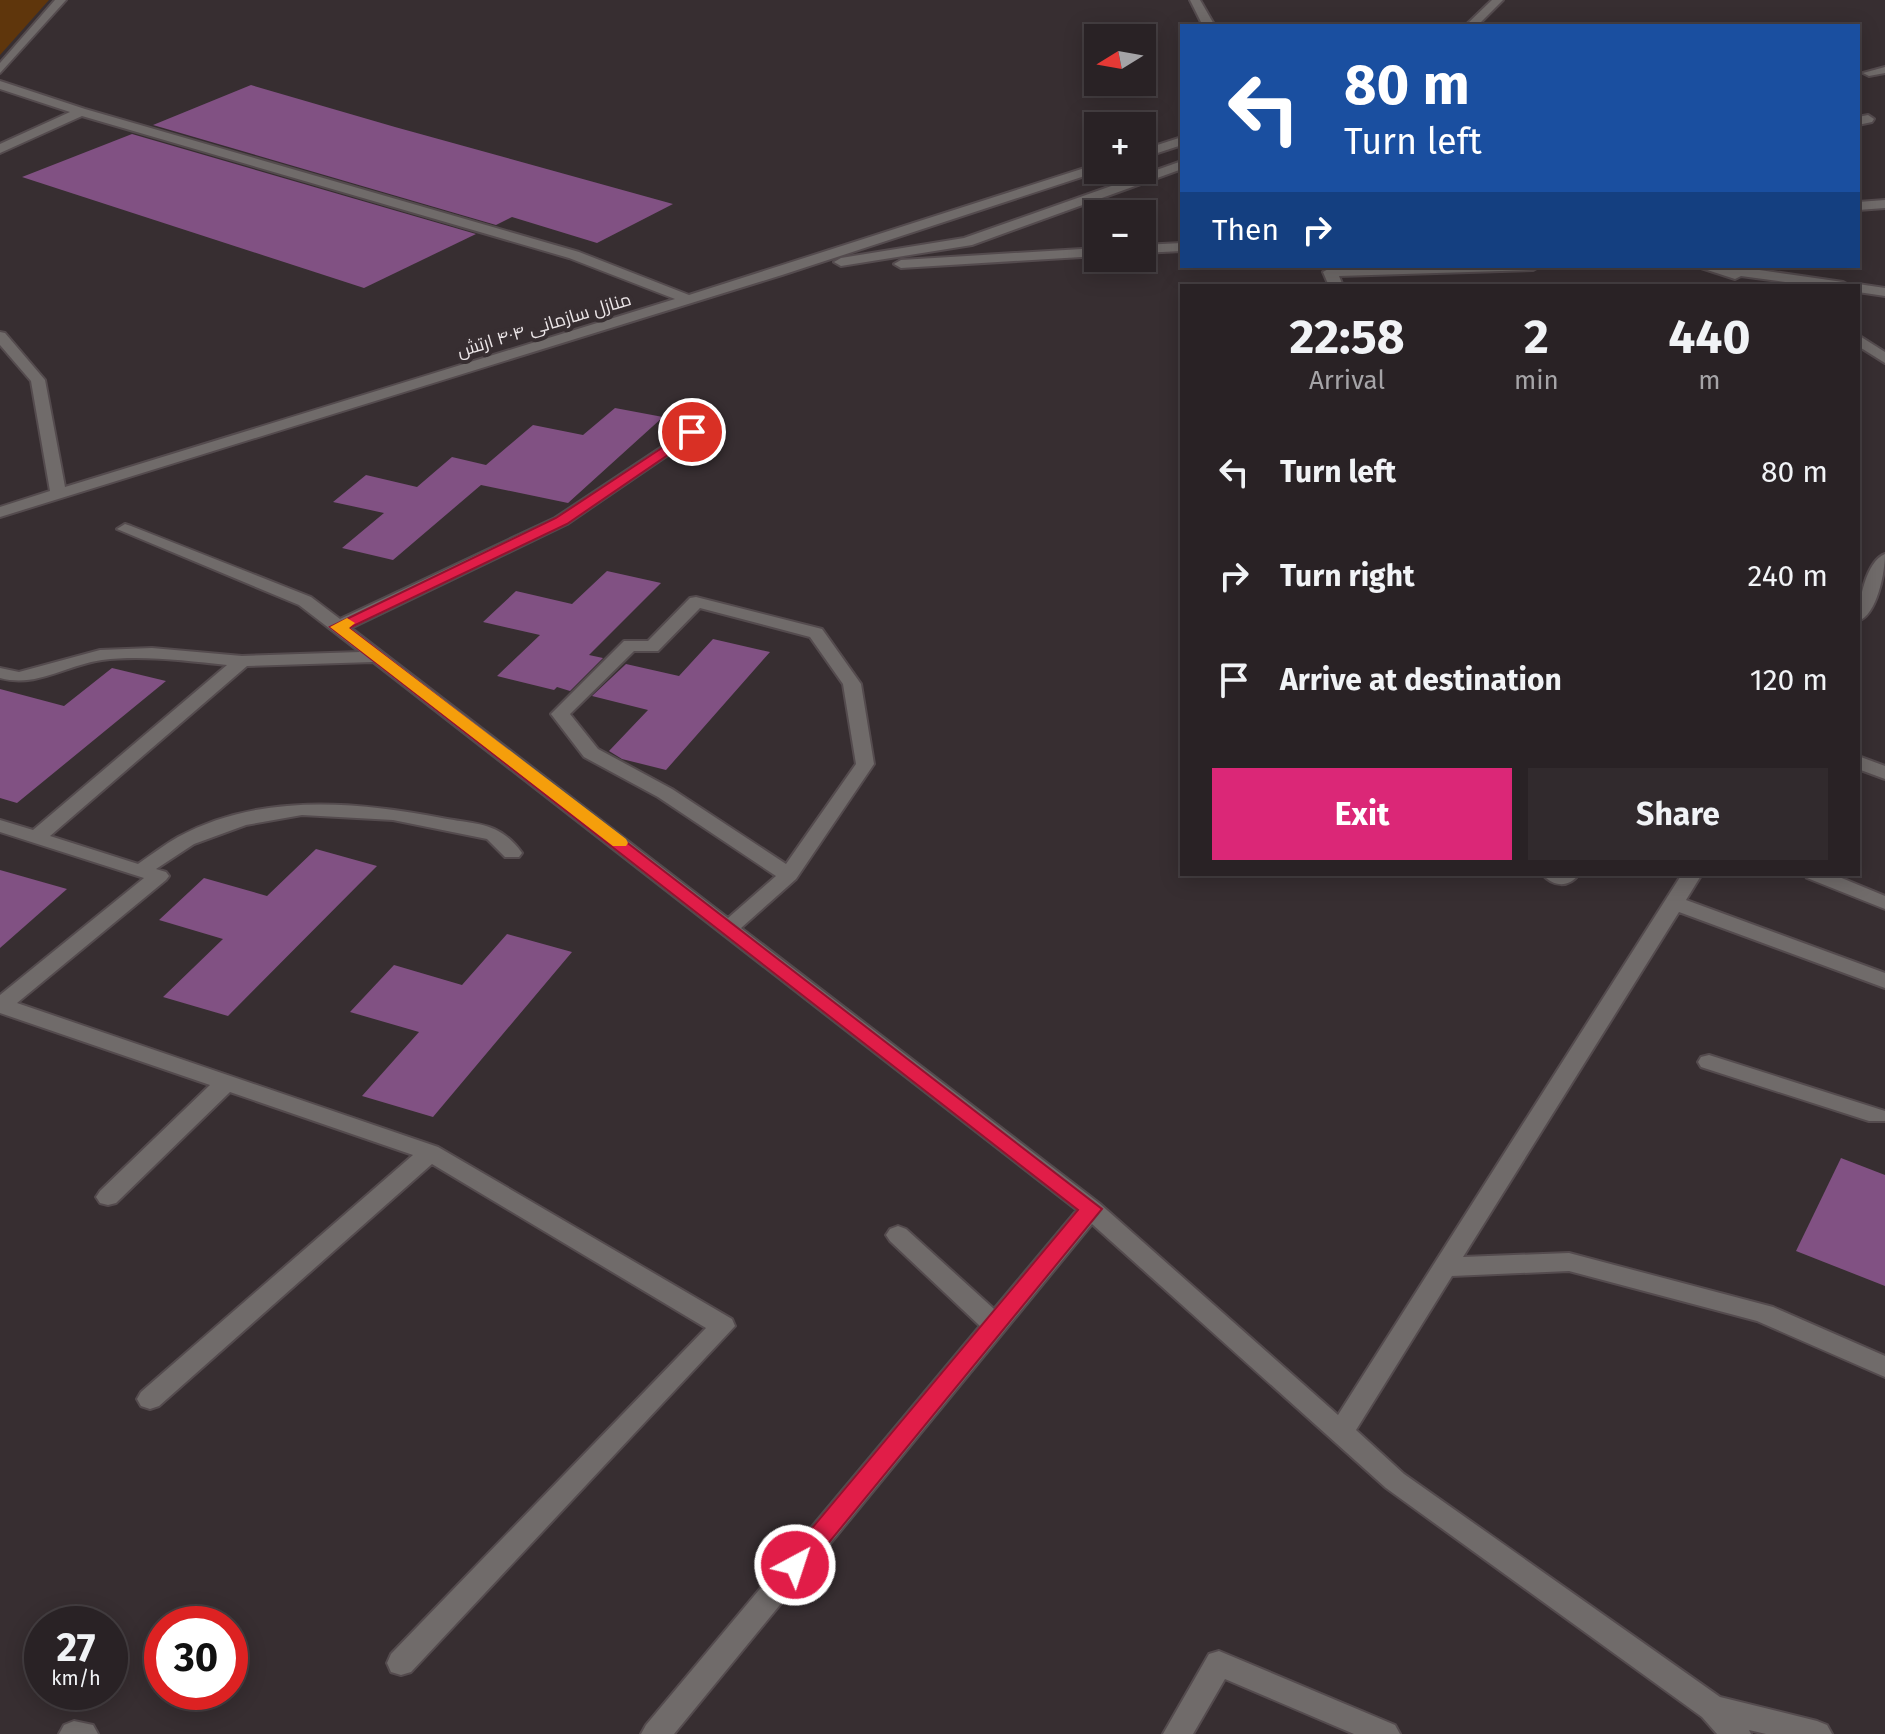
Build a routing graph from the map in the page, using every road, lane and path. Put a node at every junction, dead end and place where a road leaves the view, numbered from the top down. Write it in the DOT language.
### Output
graph roads {
  1 [pos="61,0"];
  2 [pos="1195,0"];
  3 [pos="1498,0"];
  4 [pos="1208,24"];
  5 [pos="1473,24"];
  6 [pos="0,70"];
  7 [pos="1885,70"];
  8 [pos="1869,73"];
  9 [pos="0,85"];
  10 [pos="81,112"];
  11 [pos="1180,142"];
  12 [pos="0,149"];
  13 [pos="1156,149"];
  14 [pos="1180,166"];
  15 [pos="1084,173"];
  16 [pos="1885,204"];
  17 [pos="1860,206"];
  18 [pos="1180,247"];
  19 [pos="1156,248"];
  20 [pos="1084,253"];
  21 [pos="1465,268"];
  22 [pos="1717,268"];
  23 [pos="1724,269"];
  24 [pos="777,272"];
  25 [pos="1335,284"];
  26 [pos="1753,284"];
  27 [pos="1829,284"];
  28 [pos="1860,288"];
  29 [pos="1885,292"];
  30 [pos="688,299"];
  31 [pos="0,336"];
  32 [pos="1860,340"];
  33 [pos="1885,359"];
  34 [pos="692,432"];
  35 [pos="59,495"];
  36 [pos="0,512"];
  37 [pos="125,529"];
  38 [pos="1885,559"];
  39 [pos="1860,612"];
  40 [pos="338,627"];
  41 [pos="378,657"];
  42 [pos="242,661"];
  43 [pos="2,676"];
  44 [pos="1860,763"];
  45 [pos="1885,773"];
  46 [pos="0,826"];
  47 [pos="38,836"];
  48 [pos="512,853"];
  49 [pos="140,871"];
  50 [pos="789,875"];
  51 [pos="1691,876"];
  52 [pos="1819,876"];
  53 [pos="1674,903"];
  54 [pos="1885,903"];
  55 [pos="729,928"];
  56 [pos="1885,981"];
  57 [pos="0,1006"];
  58 [pos="1709,1062"];
  59 [pos="226,1083"];
  60 [pos="1882,1110"];
  61 [pos="430,1153"];
  62 [pos="108,1197"];
  63 [pos="1091,1209"];
  64 [pos="898,1235"];
  65 [pos="1445,1267"];
  66 [pos="995,1325"];
  67 [pos="1885,1367"];
  68 [pos="150,1399"];
  69 [pos="1341,1432"];
  70 [pos="401,1663"];
  71 [pos="1712,1708"];
  72 [pos="74,1734"];
  73 [pos="83,1734"];
  74 [pos="656,1734"];
  75 [pos="1178,1734"];
  76 [pos="1385,1734"];
  77 [pos="1736,1734"];
  78 [pos="1817,1734"];
  1 -- 6 [label="street"];
  2 -- 4 [label="street"];
  3 -- 5 [label="street"];
  7 -- 8 [label="street"];
  9 -- 10 [label="street"];
  10 -- 12 [label="street"];
  10 -- 30 [label="street"];
  11 -- 13 [label="street"];
  14 -- 24 [label="street"];
  15 -- 24 [label="street, منازل سازمانی ۴۰۴ ارتش"];
  16 -- 17 [label="street"];
  18 -- 19 [label="street"];
  20 -- 24 [label="street"];
  21 -- 25 [label="street"];
  22 -- 23 [label="street"];
  23 -- 26 [label="street"];
  23 -- 27 [label="street"];
  24 -- 30 [label="street, منازل سازمانی ۴۰۴ ارتش"];
  28 -- 29 [label="street"];
  30 -- 35 [label="street, منازل سازمانی ۴۰۴ ارتش"];
  31 -- 35 [label="street"];
  32 -- 33 [label="street"];
  34 -- 40 [label="street"];
  35 -- 36 [label="street, منازل سازمانی ۴۰۴ ارتش"];
  37 -- 40 [label="street"];
  38 -- 39 [label="street"];
  40 -- 41 [label="street"];
  41 -- 42 [label="street"];
  41 -- 55 [label="street"];
  42 -- 43 [label="street"];
  42 -- 47 [label="street"];
  44 -- 45 [label="street"];
  46 -- 47 [label="street"];
  47 -- 49 [label="street"];
  48 -- 49 [label="street"];
  49 -- 57 [label="street"];
  50 -- 50 [label="street"];
  50 -- 55 [label="street"];
  51 -- 53 [label="street"];
  52 -- 54 [label="street"];
  53 -- 56 [label="street"];
  53 -- 65 [label="street"];
  55 -- 63 [label="street"];
  57 -- 59 [label="street"];
  58 -- 60 [label="street"];
  59 -- 61 [label="street"];
  59 -- 62 [label="street"];
  61 -- 68 [label="street"];
  61 -- 70 [label="street"];
  63 -- 66 [label="street"];
  63 -- 69 [label="street"];
  64 -- 66 [label="street"];
  65 -- 67 [label="street"];
  65 -- 69 [label="street"];
  66 -- 74 [label="street"];
  69 -- 71 [label="street"];
  71 -- 77 [label="street"];
  71 -- 78 [label="street"];
  72 -- 73 [label="street"];
  75 -- 76 [label="street"];
}
